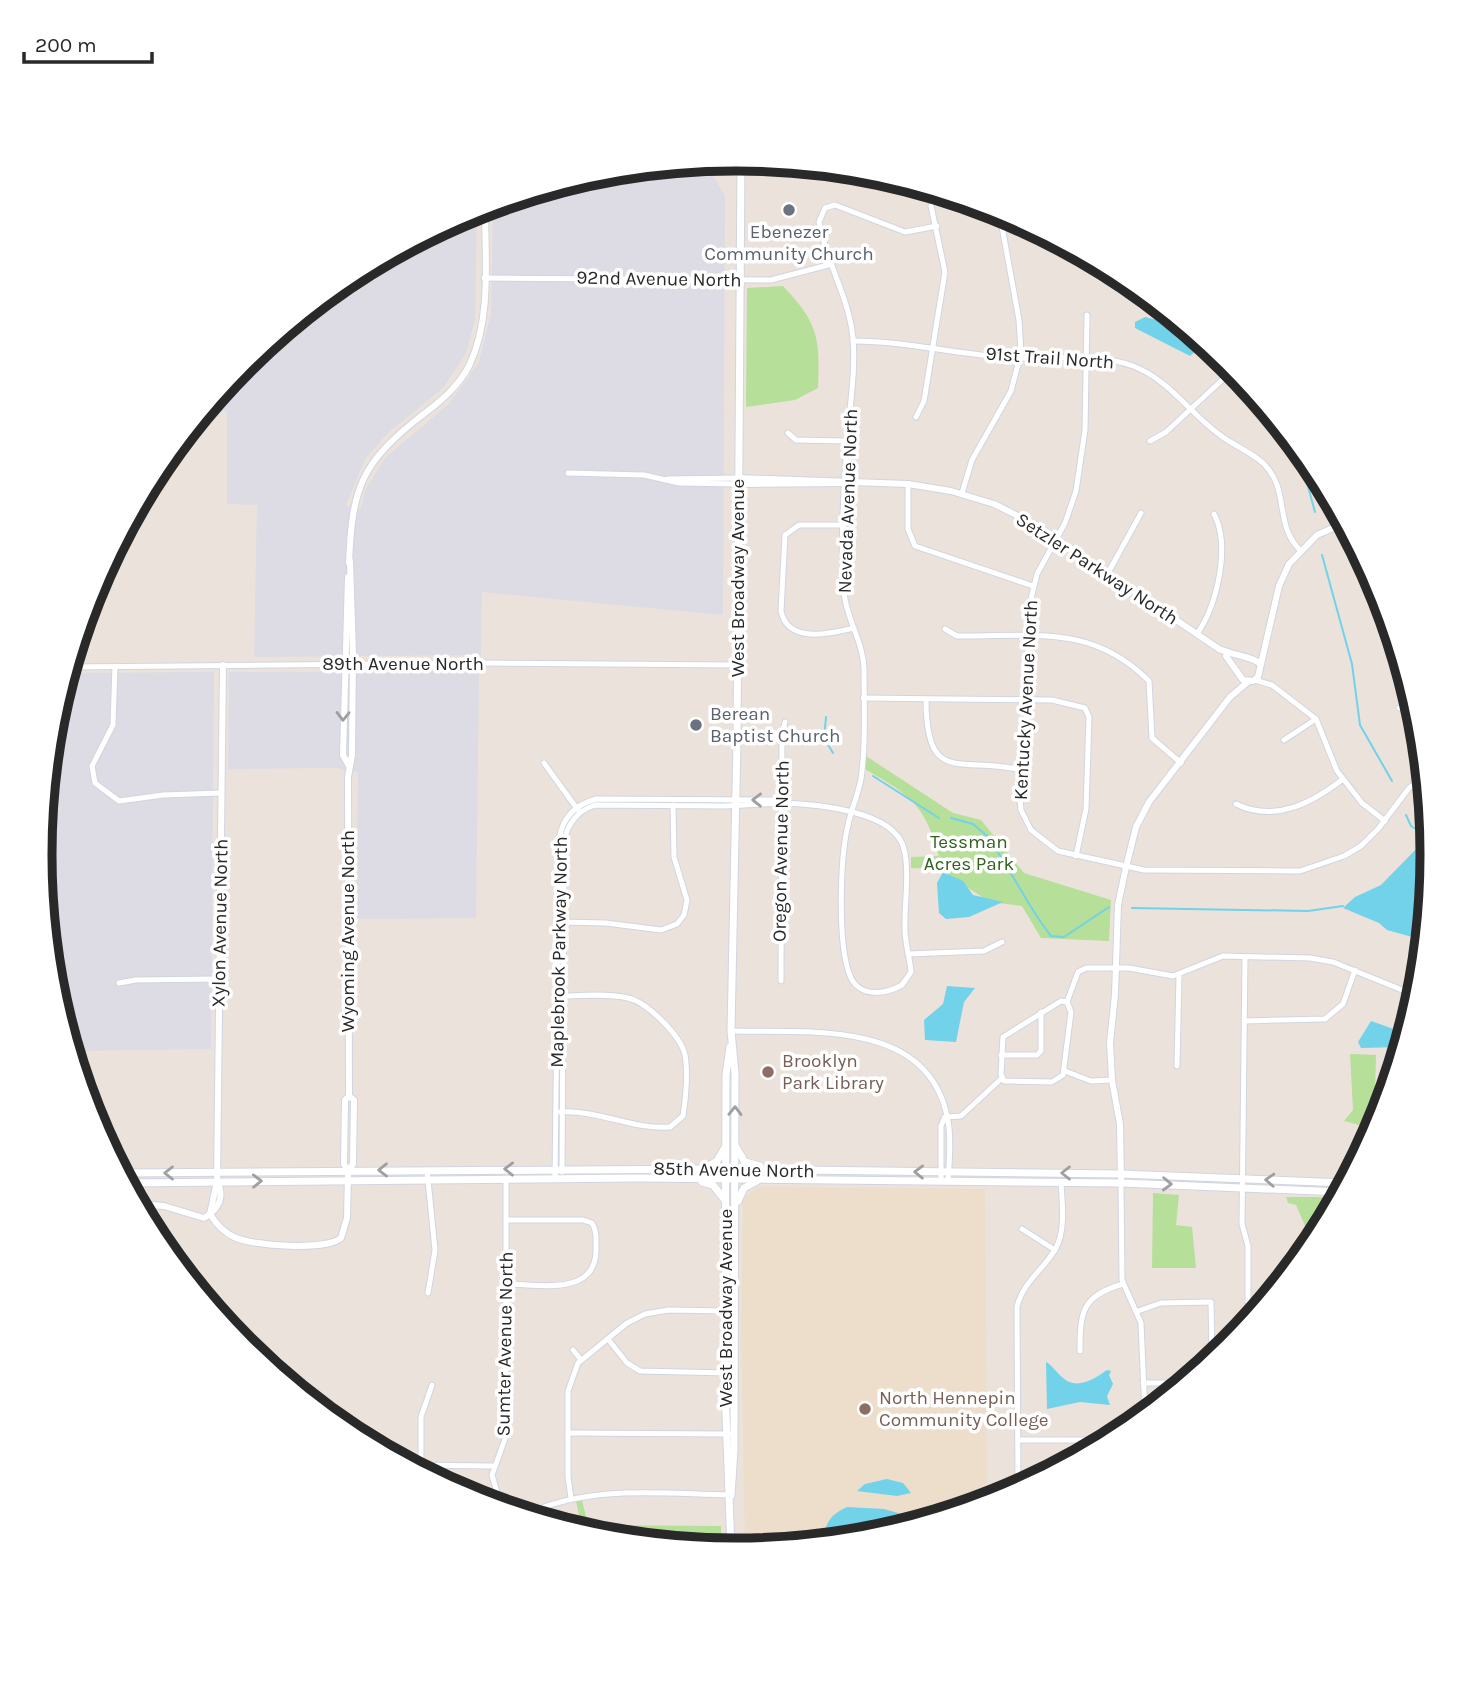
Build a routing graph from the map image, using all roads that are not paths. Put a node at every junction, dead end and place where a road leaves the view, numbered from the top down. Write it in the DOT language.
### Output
graph roads {
  1 [pos="741,171"];
  2 [pos="931,206"];
  3 [pos="485,219"];
  4 [pos="937,226"];
  5 [pos="1004,226"];
  6 [pos="832,264"];
  7 [pos="484,278"];
  8 [pos="741,281"];
  9 [pos="1087,315"];
  10 [pos="853,341"];
  11 [pos="933,346"];
  12 [pos="1020,358"];
  13 [pos="1086,359"];
  14 [pos="1225,377"];
  15 [pos="1191,409"];
  16 [pos="916,417"];
  17 [pos="788,433"];
  18 [pos="847,441"];
  19 [pos="1150,441"];
  20 [pos="568,473"];
  21 [pos="738,481"];
  22 [pos="846,482"];
  23 [pos="908,484"];
  24 [pos="962,493"];
  25 [pos="1142,513"];
  26 [pos="1214,513"];
  27 [pos="844,525"];
  28 [pos="1336,527"];
  29 [pos="1056,538"];
  30 [pos="1300,550"];
  31 [pos="1108,573"];
  32 [pos="1033,586"];
  33 [pos="854,628"];
  34 [pos="945,629"];
  35 [pos="1197,634"];
  36 [pos="1027,637"];
  37 [pos="1267,640"];
  38 [pos="1219,649"];
  39 [pos="1248,658"];
  40 [pos="348,664"];
  41 [pos="223,665"];
  42 [pos="737,665"];
  43 [pos="115,666"];
  44 [pos="79,667"];
  45 [pos="1261,667"];
  46 [pos="1238,670"];
  47 [pos="1252,681"];
  48 [pos="1272,685"];
  49 [pos="1230,697"];
  50 [pos="863,698"];
  51 [pos="926,699"];
  52 [pos="1027,700"];
  53 [pos="1403,707"];
  54 [pos="1399,708"];
  55 [pos="1316,719"];
  56 [pos="785,722"];
  57 [pos="1284,740"];
  58 [pos="544,763"];
  59 [pos="1181,763"];
  60 [pos="1022,769"];
  61 [pos="1343,779"];
  62 [pos="1416,784"];
  63 [pos="221,793"];
  64 [pos="735,802"];
  65 [pos="673,803"];
  66 [pos="781,803"];
  67 [pos="1236,804"];
  68 [pos="578,810"];
  69 [pos="851,813"];
  70 [pos="1385,821"];
  71 [pos="1076,856"];
  72 [pos="1126,867"];
  73 [pos="561,922"];
  74 [pos="1002,942"];
  75 [pos="908,954"];
  76 [pos="1245,957"];
  77 [pos="1116,968"];
  78 [pos="1355,970"];
  79 [pos="1179,975"];
  80 [pos="220,979"];
  81 [pos="780,981"];
  82 [pos="119,983"];
  83 [pos="898,988"];
  84 [pos="1405,991"];
  85 [pos="560,996"];
  86 [pos="1067,1002"];
  87 [pos="1041,1012"];
  88 [pos="1244,1021"];
  89 [pos="732,1035"];
  90 [pos="1001,1055"];
  91 [pos="1177,1066"];
  92 [pos="1065,1072"];
  93 [pos="1002,1078"];
  94 [pos="1112,1080"];
  95 [pos="560,1112"];
  96 [pos="945,1117"];
  97 [pos="730,1140"];
  98 [pos="702,1169"];
  99 [pos="427,1170"];
  100 [pos="559,1170"];
  101 [pos="730,1170"];
  102 [pos="348,1171"];
  103 [pos="869,1171"];
  104 [pos="218,1172"];
  105 [pos="945,1172"];
  106 [pos="132,1173"];
  107 [pos="1121,1174"];
  108 [pos="506,1178"];
  109 [pos="639,1178"];
  110 [pos="1241,1178"];
  111 [pos="427,1179"];
  112 [pos="559,1179"];
  113 [pos="725,1179"];
  114 [pos="734,1179"];
  115 [pos="761,1179"];
  116 [pos="347,1180"];
  117 [pos="217,1181"];
  118 [pos="944,1182"];
  119 [pos="1061,1182"];
  120 [pos="137,1183"];
  121 [pos="1121,1183"];
  122 [pos="1335,1183"];
  123 [pos="1241,1187"];
  124 [pos="1330,1191"];
  125 [pos="725,1203"];
  126 [pos="150,1205"];
  127 [pos="210,1214"];
  128 [pos="506,1220"];
  129 [pos="1022,1229"];
  130 [pos="734,1234"];
  131 [pos="1055,1250"];
  132 [pos="506,1284"];
  133 [pos="1123,1284"];
  134 [pos="428,1293"];
  135 [pos="1250,1305"];
  136 [pos="726,1311"];
  137 [pos="1138,1311"];
  138 [pos="608,1339"];
  139 [pos="1212,1344"];
  140 [pos="573,1350"];
  141 [pos="1080,1351"];
  142 [pos="581,1360"];
  143 [pos="726,1373"];
  144 [pos="735,1373"];
  145 [pos="1143,1383"];
  146 [pos="1168,1383"];
  147 [pos="432,1385"];
  148 [pos="1144,1402"];
  149 [pos="568,1433"];
  150 [pos="730,1434"];
  151 [pos="1018,1440"];
  152 [pos="1088,1440"];
  153 [pos="421,1460"];
  154 [pos="429,1464"];
  155 [pos="494,1466"];
  156 [pos="1018,1476"];
  157 [pos="497,1494"];
  158 [pos="731,1495"];
  159 [pos="571,1498"];
  160 [pos="542,1509"];
  161 [pos="731,1538"];
  1 -- 8 [label="main road, West Broadway Avenue"];
  2 -- 4 [label="street"];
  3 -- 7 [label="street, Wyoming Avenue North"];
  4 -- 6 [label="street, Nevada Avenue North"];
  4 -- 11 [label="street"];
  5 -- 12 [label="street"];
  6 -- 8 [label="street, 92nd Avenue North"];
  6 -- 10 [label="street, Nevada Avenue North"];
  7 -- 8 [label="street, 92nd Avenue North"];
  7 -- 40 [label="street, Wyoming Avenue North"];
  8 -- 21 [label="main road, West Broadway Avenue"];
  9 -- 13 [label="street, Kentucky Avenue North"];
  10 -- 11 [label="street, 91st Trail North"];
  10 -- 18 [label="street, Nevada Avenue North"];
  11 -- 12 [label="street, 91st Trail North"];
  11 -- 16 [label="street"];
  12 -- 13 [label="street, 91st Trail North"];
  12 -- 24 [label="street"];
  13 -- 15 [label="street, 91st Trail North"];
  13 -- 29 [label="street, Kentucky Avenue North"];
  14 -- 15 [label="street"];
  15 -- 19 [label="street"];
  15 -- 30 [label="street, 91st Trail North"];
  17 -- 18 [label="street"];
  18 -- 22 [label="street, Nevada Avenue North"];
  20 -- 21 [label="street"];
  21 -- 22 [label="street, Setzler Parkway North"];
  21 -- 42 [label="main road, West Broadway Avenue"];
  22 -- 23 [label="street, Setzler Parkway North"];
  22 -- 27 [label="street, Nevada Avenue North"];
  23 -- 24 [label="street, Setzler Parkway North"];
  23 -- 32 [label="street"];
  24 -- 29 [label="street, Setzler Parkway North"];
  25 -- 31 [label="street"];
  26 -- 35 [label="street"];
  27 -- 33 [label="street, Nevada Avenue North"];
  27 -- 33 [label="street"];
  28 -- 30 [label="street"];
  29 -- 31 [label="street, Setzler Parkway North"];
  29 -- 32 [label="street, Kentucky Avenue North"];
  30 -- 37 [label="street"];
  31 -- 35 [label="street, Setzler Parkway North"];
  32 -- 36 [label="street, Kentucky Avenue North"];
  33 -- 50 [label="street, Nevada Avenue North"];
  34 -- 36 [label="street"];
  35 -- 38 [label="street, Setzler Parkway North"];
  36 -- 52 [label="street, Kentucky Avenue North"];
  36 -- 59 [label="street"];
  37 -- 39 [label="street"];
  37 -- 45 [label="street"];
  38 -- 39 [label="street, Setzler Parkway North"];
  38 -- 46 [label="street, Setzler Parkway North"];
  39 -- 45 [label="street"];
  39 -- 46 [label="street"];
  40 -- 41 [label="street, 89th Avenue North"];
  40 -- 42 [label="street, 89th Avenue North"];
  40 -- 102 [label="street, Wyoming Avenue North"];
  41 -- 43 [label="street, 89th Avenue North"];
  41 -- 63 [label="street, Xylon Avenue North"];
  42 -- 64 [label="main road, West Broadway Avenue"];
  43 -- 44 [label="street, 89th Avenue North"];
  43 -- 63 [label="street"];
  45 -- 47 [label="street"];
  45 -- 48 [label="street"];
  46 -- 47 [label="street, Setzler Parkway North"];
  46 -- 49 [label="street"];
  47 -- 48 [label="street"];
  47 -- 49 [label="street"];
  48 -- 55 [label="street"];
  49 -- 59 [label="street"];
  50 -- 51 [label="street"];
  50 -- 69 [label="street, Nevada Avenue North"];
  51 -- 52 [label="street"];
  51 -- 60 [label="street"];
  52 -- 60 [label="street, Kentucky Avenue North"];
  52 -- 71 [label="street"];
  53 -- 54 [label="street"];
  55 -- 57 [label="street"];
  55 -- 61 [label="street"];
  56 -- 66 [label="street, Oregon Avenue North"];
  58 -- 68 [label="street"];
  59 -- 72 [label="street"];
  60 -- 71 [label="street, Kentucky Avenue North"];
  61 -- 67 [label="street"];
  61 -- 70 [label="street"];
  62 -- 70 [label="street"];
  63 -- 80 [label="street, Xylon Avenue North"];
  64 -- 65 [label="street, Maplebrook Parkway North"];
  64 -- 66 [label="street, Maplebrook Parkway North"];
  64 -- 89 [label="main road, West Broadway Avenue"];
  65 -- 68 [label="street, Maplebrook Parkway North"];
  65 -- 73 [label="street"];
  66 -- 69 [label="street, Maplebrook Parkway North"];
  66 -- 81 [label="street, Oregon Avenue North"];
  68 -- 73 [label="street, Maplebrook Parkway North"];
  69 -- 75 [label="street, Maplebrook Parkway North"];
  69 -- 83 [label="street, Nevada Avenue North"];
  70 -- 72 [label="street"];
  71 -- 72 [label="street"];
  72 -- 77 [label="street"];
  73 -- 85 [label="street, Maplebrook Parkway North"];
  74 -- 75 [label="street"];
  75 -- 83 [label="street, Maplebrook Parkway North"];
  76 -- 78 [label="street"];
  76 -- 79 [label="street"];
  76 -- 88 [label="street"];
  77 -- 79 [label="street"];
  77 -- 86 [label="street"];
  77 -- 94 [label="street"];
  78 -- 84 [label="street"];
  78 -- 88 [label="street"];
  79 -- 91 [label="street"];
  80 -- 82 [label="street"];
  80 -- 104 [label="street, Xylon Avenue North"];
  85 -- 95 [label="street, Maplebrook Parkway North"];
  85 -- 95 [label="street"];
  86 -- 87 [label="street"];
  86 -- 92 [label="street"];
  87 -- 90 [label="street"];
  87 -- 90 [label="street"];
  88 -- 110 [label="street"];
  89 -- 96 [label="street"];
  89 -- 97 [label="main road, West Broadway Avenue"];
  90 -- 93 [label="street"];
  92 -- 93 [label="street"];
  92 -- 94 [label="street"];
  93 -- 96 [label="street"];
  94 -- 107 [label="street"];
  95 -- 100 [label="street, Maplebrook Parkway North"];
  96 -- 105 [label="street"];
  97 -- 98 [label="main road"];
  97 -- 101 [label="main road, West Broadway Avenue"];
  97 -- 103 [label="main road"];
  98 -- 100 [label="main road, 85th Avenue North"];
  98 -- 101 [label="main road, 85th Avenue North"];
  100 -- 99 [label="main road, 85th Avenue North, one-way"];
  99 -- 102 [label="main road, 85th Avenue North, one-way"];
  99 -- 111 [label="street"];
  100 -- 112 [label="street, Maplebrook Parkway North"];
  101 -- 103 [label="main road, 85th Avenue North"];
  101 -- 113 [label="main road, West Broadway Avenue"];
  101 -- 114 [label="main road, West Broadway Avenue"];
  102 -- 104 [label="main road, 85th Avenue North"];
  102 -- 116 [label="street, Wyoming Avenue North"];
  105 -- 103 [label="main road, 85th Avenue North, one-way"];
  104 -- 106 [label="main road, 85th Avenue North, one-way"];
  104 -- 117 [label="street, Xylon Avenue North"];
  107 -- 105 [label="main road, 85th Avenue North, one-way"];
  105 -- 118 [label="street"];
  107 -- 110 [label="main road, 85th Avenue North"];
  107 -- 121 [label="street"];
  108 -- 111 [label="main road, 85th Avenue North"];
  108 -- 112 [label="main road, 85th Avenue North"];
  108 -- 128 [label="street, Sumter Avenue North"];
  109 -- 112 [label="main road, 85th Avenue North"];
  109 -- 113 [label="main road, 85th Avenue North"];
  109 -- 125 [label="main road"];
  122 -- 110 [label="main road, 85th Avenue North, one-way"];
  110 -- 123 [label="street"];
  111 -- 116 [label="main road, 85th Avenue North"];
  111 -- 134 [label="street"];
  113 -- 114 [label="main road, 85th Avenue North"];
  113 -- 125 [label="main road, West Broadway Avenue"];
  114 -- 115 [label="main road, 85th Avenue North"];
  114 -- 130 [label="main road, West Broadway Avenue"];
  115 -- 118 [label="main road, 85th Avenue North"];
  115 -- 130 [label="main road"];
  117 -- 116 [label="main road, 85th Avenue North, one-way"];
  116 -- 127 [label="street, Wyoming Avenue North"];
  117 -- 120 [label="main road, 85th Avenue North"];
  117 -- 127 [label="street, Xylon Avenue North"];
  118 -- 119 [label="main road, 85th Avenue North"];
  119 -- 121 [label="main road, 85th Avenue North"];
  119 -- 131 [label="street"];
  121 -- 123 [label="main road, 85th Avenue North, one-way"];
  121 -- 133 [label="street"];
  123 -- 124 [label="main road, 85th Avenue North"];
  123 -- 135 [label="street"];
  125 -- 136 [label="main road, West Broadway Avenue"];
  126 -- 127 [label="street"];
  128 -- 132 [label="street, Sumter Avenue North"];
  128 -- 132 [label="street"];
  129 -- 131 [label="street"];
  130 -- 144 [label="main road, West Broadway Avenue"];
  131 -- 151 [label="street"];
  132 -- 155 [label="street, Sumter Avenue North"];
  133 -- 137 [label="street"];
  133 -- 141 [label="street"];
  136 -- 138 [label="street"];
  136 -- 143 [label="main road, West Broadway Avenue"];
  137 -- 139 [label="street"];
  137 -- 145 [label="street"];
  138 -- 142 [label="street"];
  138 -- 143 [label="street"];
  140 -- 142 [label="street"];
  142 -- 149 [label="street"];
  143 -- 144 [label="street"];
  143 -- 150 [label="main road, West Broadway Avenue"];
  144 -- 150 [label="main road, West Broadway Avenue"];
  145 -- 146 [label="street"];
  145 -- 148 [label="street"];
  147 -- 153 [label="street"];
  149 -- 150 [label="street"];
  149 -- 159 [label="street"];
  150 -- 158 [label="main road, West Broadway Avenue"];
  151 -- 152 [label="street"];
  151 -- 156 [label="street"];
  154 -- 155 [label="street"];
  155 -- 157 [label="street, Sumter Avenue North"];
  158 -- 159 [label="street"];
  158 -- 161 [label="main road, West Broadway Avenue"];
  159 -- 160 [label="street"];
}
